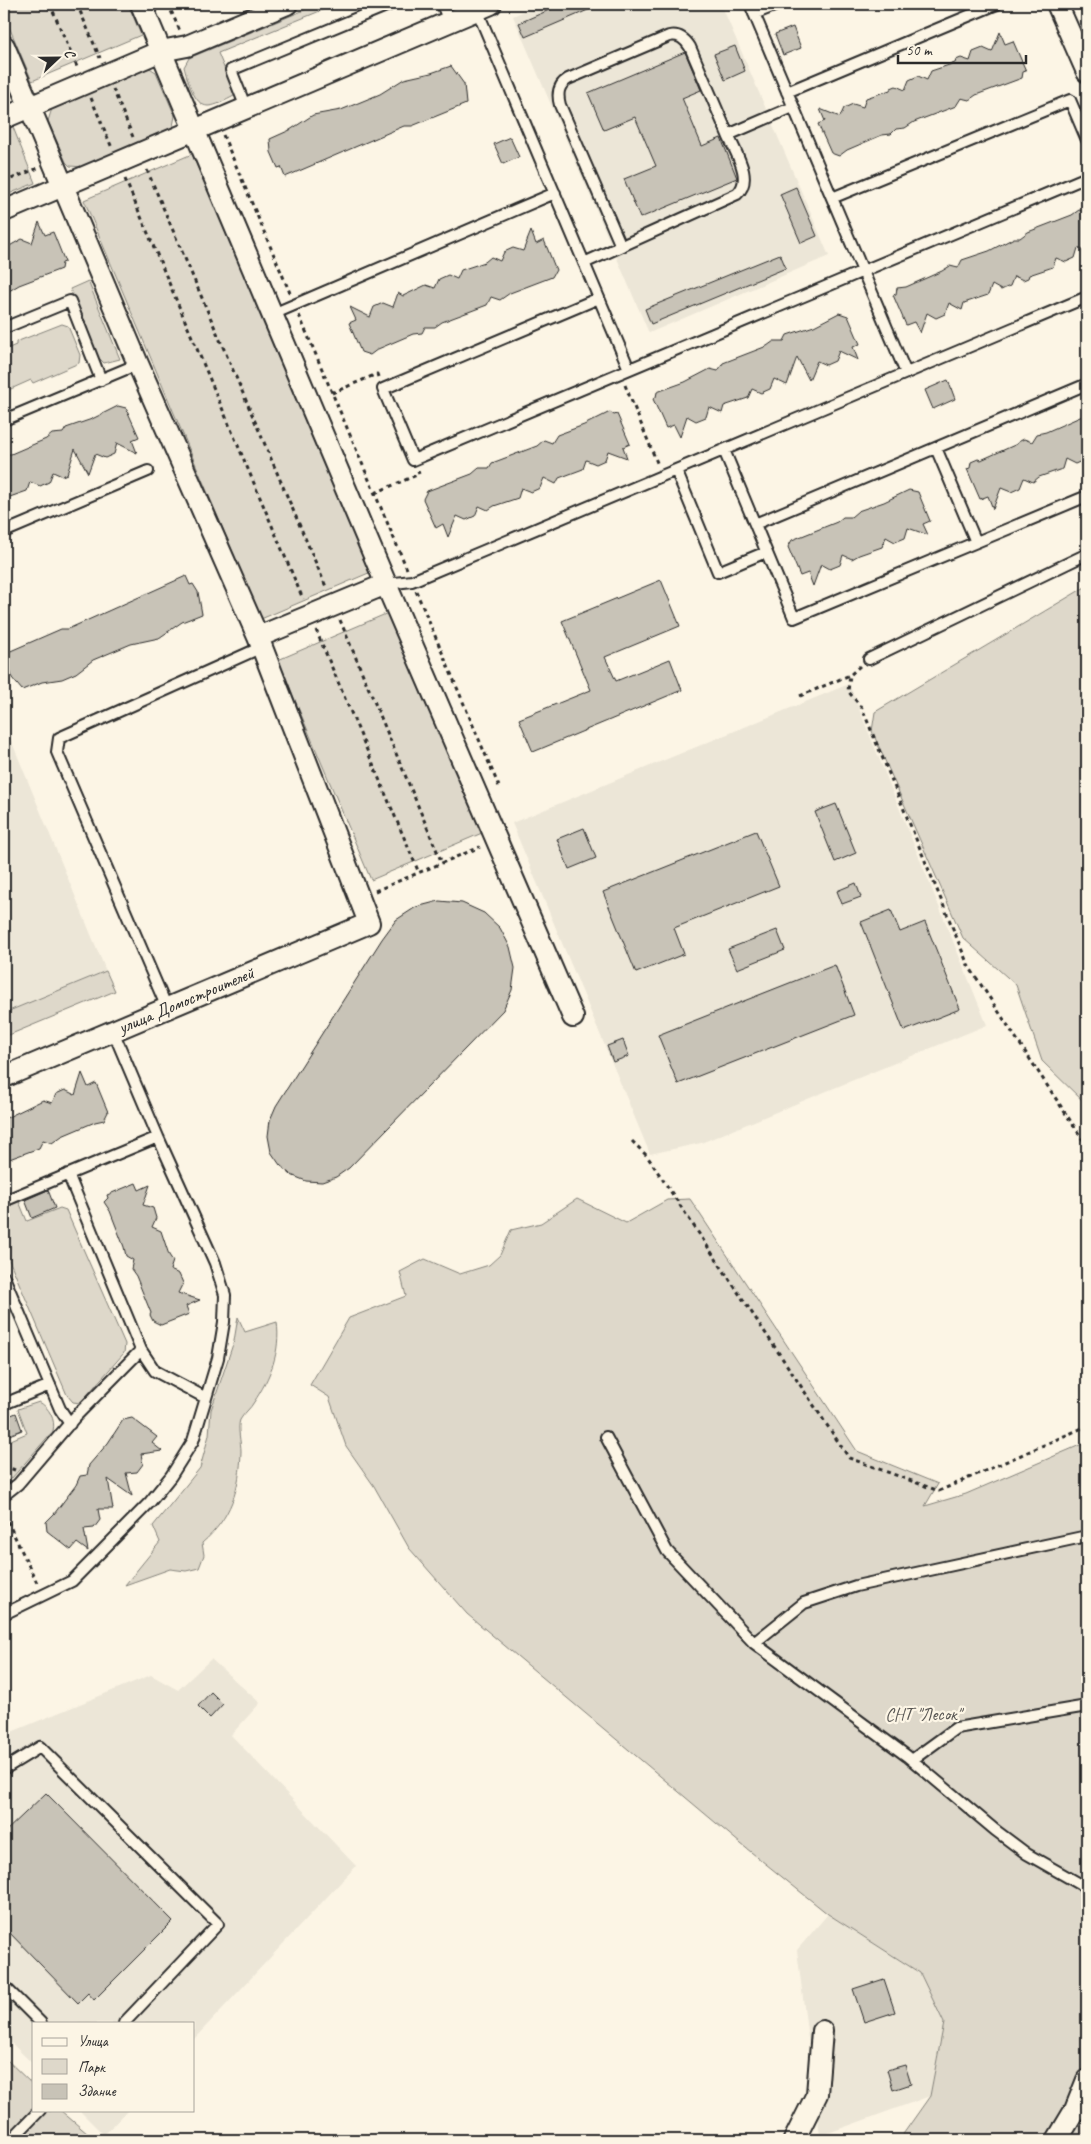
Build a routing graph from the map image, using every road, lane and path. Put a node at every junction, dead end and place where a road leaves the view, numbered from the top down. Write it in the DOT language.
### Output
graph roads {
  1 [pos="50,4"];
  2 [pos="76,4"];
  3 [pos="140,4"];
  4 [pos="168,4"];
  5 [pos="391,4"];
  6 [pos="750,4"];
  7 [pos="779,4"];
  8 [pos="997,4"];
  9 [pos="1058,4"];
  10 [pos="281,5"];
  11 [pos="484,7"];
  12 [pos="446,13"];
  13 [pos="754,14"];
  14 [pos="4,46"];
  15 [pos="186,46"];
  16 [pos="161,52"];
  17 [pos="1087,72"];
  18 [pos="106,74"];
  19 [pos="84,84"];
  20 [pos="787,92"];
  21 [pos="29,107"];
  22 [pos="793,107"];
  23 [pos="246,108"];
  24 [pos="4,118"];
  25 [pos="217,121"];
  26 [pos="195,130"];
  27 [pos="728,135"];
  28 [pos="1087,140"];
  29 [pos="140,153"];
  30 [pos="52,162"];
  31 [pos="118,163"];
  32 [pos="1087,177"];
  33 [pos="4,182"];
  34 [pos="63,186"];
  35 [pos="555,193"];
  36 [pos="832,198"];
  37 [pos="4,211"];
  38 [pos="621,246"];
  39 [pos="584,263"];
  40 [pos="863,271"];
  41 [pos="599,298"];
  42 [pos="1087,298"];
  43 [pos="295,304"];
  44 [pos="273,314"];
  45 [pos="4,328"];
  46 [pos="138,364"];
  47 [pos="625,371"];
  48 [pos="906,373"];
  49 [pos="101,380"];
  50 [pos="1087,384"];
  51 [pos="383,389"];
  52 [pos="332,393"];
  53 [pos="4,420"];
  54 [pos="936,448"];
  55 [pos="724,450"];
  56 [pos="413,460"];
  57 [pos="676,470"];
  58 [pos="148,471"];
  59 [pos="662,476"];
  60 [pos="375,493"];
  61 [pos="1087,496"];
  62 [pos="755,524"];
  63 [pos="4,532"];
  64 [pos="976,542"];
  65 [pos="766,552"];
  66 [pos="1087,554"];
  67 [pos="412,581"];
  68 [pos="386,584"];
  69 [pos="334,605"];
  70 [pos="310,616"];
  71 [pos="260,642"];
  72 [pos="869,660"];
  73 [pos="850,675"];
  74 [pos="800,696"];
  75 [pos="500,789"];
  76 [pos="497,840"];
  77 [pos="442,863"];
  78 [pos="419,872"];
  79 [pos="358,898"];
  80 [pos="167,1008"];
  81 [pos="573,1017"];
  82 [pos="113,1031"];
  83 [pos="4,1077"];
  84 [pos="158,1137"];
  85 [pos="632,1141"];
  86 [pos="1087,1146"];
  87 [pos="68,1174"];
  88 [pos="4,1202"];
  89 [pos="4,1276"];
  90 [pos="8,1297"];
  91 [pos="141,1350"];
  92 [pos="50,1385"];
  93 [pos="206,1398"];
  94 [pos="4,1404"];
  95 [pos="70,1424"];
  96 [pos="1087,1426"];
  97 [pos="606,1437"];
  98 [pos="4,1495"];
  99 [pos="4,1514"];
  100 [pos="1087,1536"];
  101 [pos="43,1596"];
  102 [pos="4,1614"];
  103 [pos="754,1643"];
  104 [pos="1087,1706"];
  105 [pos="912,1760"];
  106 [pos="4,1769"];
  107 [pos="1087,1888"];
  108 [pos="4,1986"];
  109 [pos="40,2022"];
  110 [pos="125,2022"];
  111 [pos="822,2030"];
  112 [pos="1087,2080"];
  113 [pos="38,2112"];
  114 [pos="11,2140"];
  115 [pos="794,2140"];
  116 [pos="1057,2140"];
  1 -- 19 [label="path"];
  2 -- 18 [label="path"];
  3 -- 16 [label="street"];
  4 -- 15 [label="path"];
  5 -- 23 [label="lane"];
  6 -- 13 [label="lane"];
  7 -- 13 [label="lane"];
  8 -- 20 [label="lane"];
  9 -- 17 [label="street"];
  10 -- 15 [label="street"];
  11 -- 12 [label="street"];
  11 -- 35 [label="lane"];
  12 -- 23 [label="street"];
  13 -- 20 [label="lane"];
  14 -- 21 [label="street"];
  15 -- 16 [label="street"];
  16 -- 18 [label="street"];
  16 -- 26 [label="street"];
  18 -- 19 [label="street"];
  18 -- 29 [label="path"];
  19 -- 21 [label="street"];
  19 -- 31 [label="path"];
  20 -- 22 [label="lane"];
  21 -- 24 [label="street"];
  21 -- 30 [label="street"];
  22 -- 27 [label="lane"];
  22 -- 36 [label="lane"];
  23 -- 25 [label="street"];
  25 -- 26 [label="street"];
  25 -- 43 [label="path"];
  26 -- 29 [label="street"];
  26 -- 44 [label="street"];
  27 -- 38 [label="lane"];
  27 -- 38 [label="lane"];
  28 -- 36 [label="lane"];
  29 -- 31 [label="street"];
  29 -- 69 [label="path"];
  30 -- 33 [label="path"];
  30 -- 34 [label="street"];
  31 -- 34 [label="street"];
  31 -- 70 [label="path"];
  32 -- 40 [label="lane"];
  34 -- 37 [label="street"];
  34 -- 46 [label="street"];
  35 -- 39 [label="lane"];
  35 -- 43 [label="lane"];
  36 -- 40 [label="lane"];
  38 -- 39 [label="lane"];
  39 -- 41 [label="lane"];
  40 -- 47 [label="lane"];
  40 -- 48 [label="lane"];
  41 -- 47 [label="lane"];
  41 -- 51 [label="lane"];
  42 -- 48 [label="lane"];
  43 -- 44 [label="lane"];
  43 -- 52 [label="path"];
  44 -- 68 [label="street"];
  45 -- 49 [label="lane"];
  46 -- 49 [label="lane"];
  46 -- 71 [label="street"];
  47 -- 56 [label="lane"];
  47 -- 59 [label="path"];
  48 -- 55 [label="lane"];
  49 -- 53 [label="lane"];
  50 -- 54 [label="lane"];
  51 -- 52 [label="path"];
  51 -- 56 [label="lane"];
  52 -- 60 [label="path"];
  54 -- 62 [label="lane"];
  54 -- 64 [label="lane"];
  55 -- 57 [label="lane"];
  55 -- 62 [label="lane"];
  56 -- 60 [label="path"];
  57 -- 59 [label="lane"];
  57 -- 65 [label="lane"];
  58 -- 63 [label="lane"];
  59 -- 67 [label="lane"];
  60 -- 67 [label="path"];
  61 -- 64 [label="lane"];
  62 -- 65 [label="lane"];
  64 -- 65 [label="lane"];
  66 -- 72 [label="lane"];
  67 -- 68 [label="lane"];
  67 -- 75 [label="path"];
  68 -- 69 [label="street"];
  68 -- 76 [label="street"];
  69 -- 70 [label="street"];
  69 -- 77 [label="path"];
  70 -- 71 [label="street"];
  70 -- 78 [label="path"];
  71 -- 79 [label="street"];
  71 -- 80 [label="lane"];
  72 -- 73 [label="path"];
  73 -- 74 [label="path"];
  73 -- 86 [label="path"];
  76 -- 77 [label="path"];
  76 -- 81 [label="street"];
  77 -- 78 [label="path"];
  78 -- 79 [label="path"];
  79 -- 80 [label="street, улица Домостроителей"];
  80 -- 82 [label="street, улица Домостроителей"];
  82 -- 83 [label="street, улица Домостроителей"];
  82 -- 84 [label="lane"];
  84 -- 87 [label="lane"];
  84 -- 93 [label="lane"];
  85 -- 96 [label="path"];
  87 -- 88 [label="lane"];
  87 -- 91 [label="lane"];
  89 -- 90 [label="lane"];
  90 -- 92 [label="lane"];
  91 -- 93 [label="lane"];
  91 -- 95 [label="lane"];
  92 -- 94 [label="lane"];
  92 -- 95 [label="lane"];
  93 -- 101 [label="lane"];
  95 -- 98 [label="lane"];
  97 -- 103 [label="lane"];
  99 -- 101 [label="path"];
  100 -- 103 [label="lane"];
  101 -- 102 [label="lane"];
  103 -- 105 [label="lane"];
  104 -- 105 [label="lane"];
  105 -- 107 [label="lane"];
  106 -- 110 [label="lane"];
  108 -- 109 [label="lane"];
  111 -- 115 [label="street"];
  112 -- 116 [label="street"];
  113 -- 114 [label="lane"];
}
